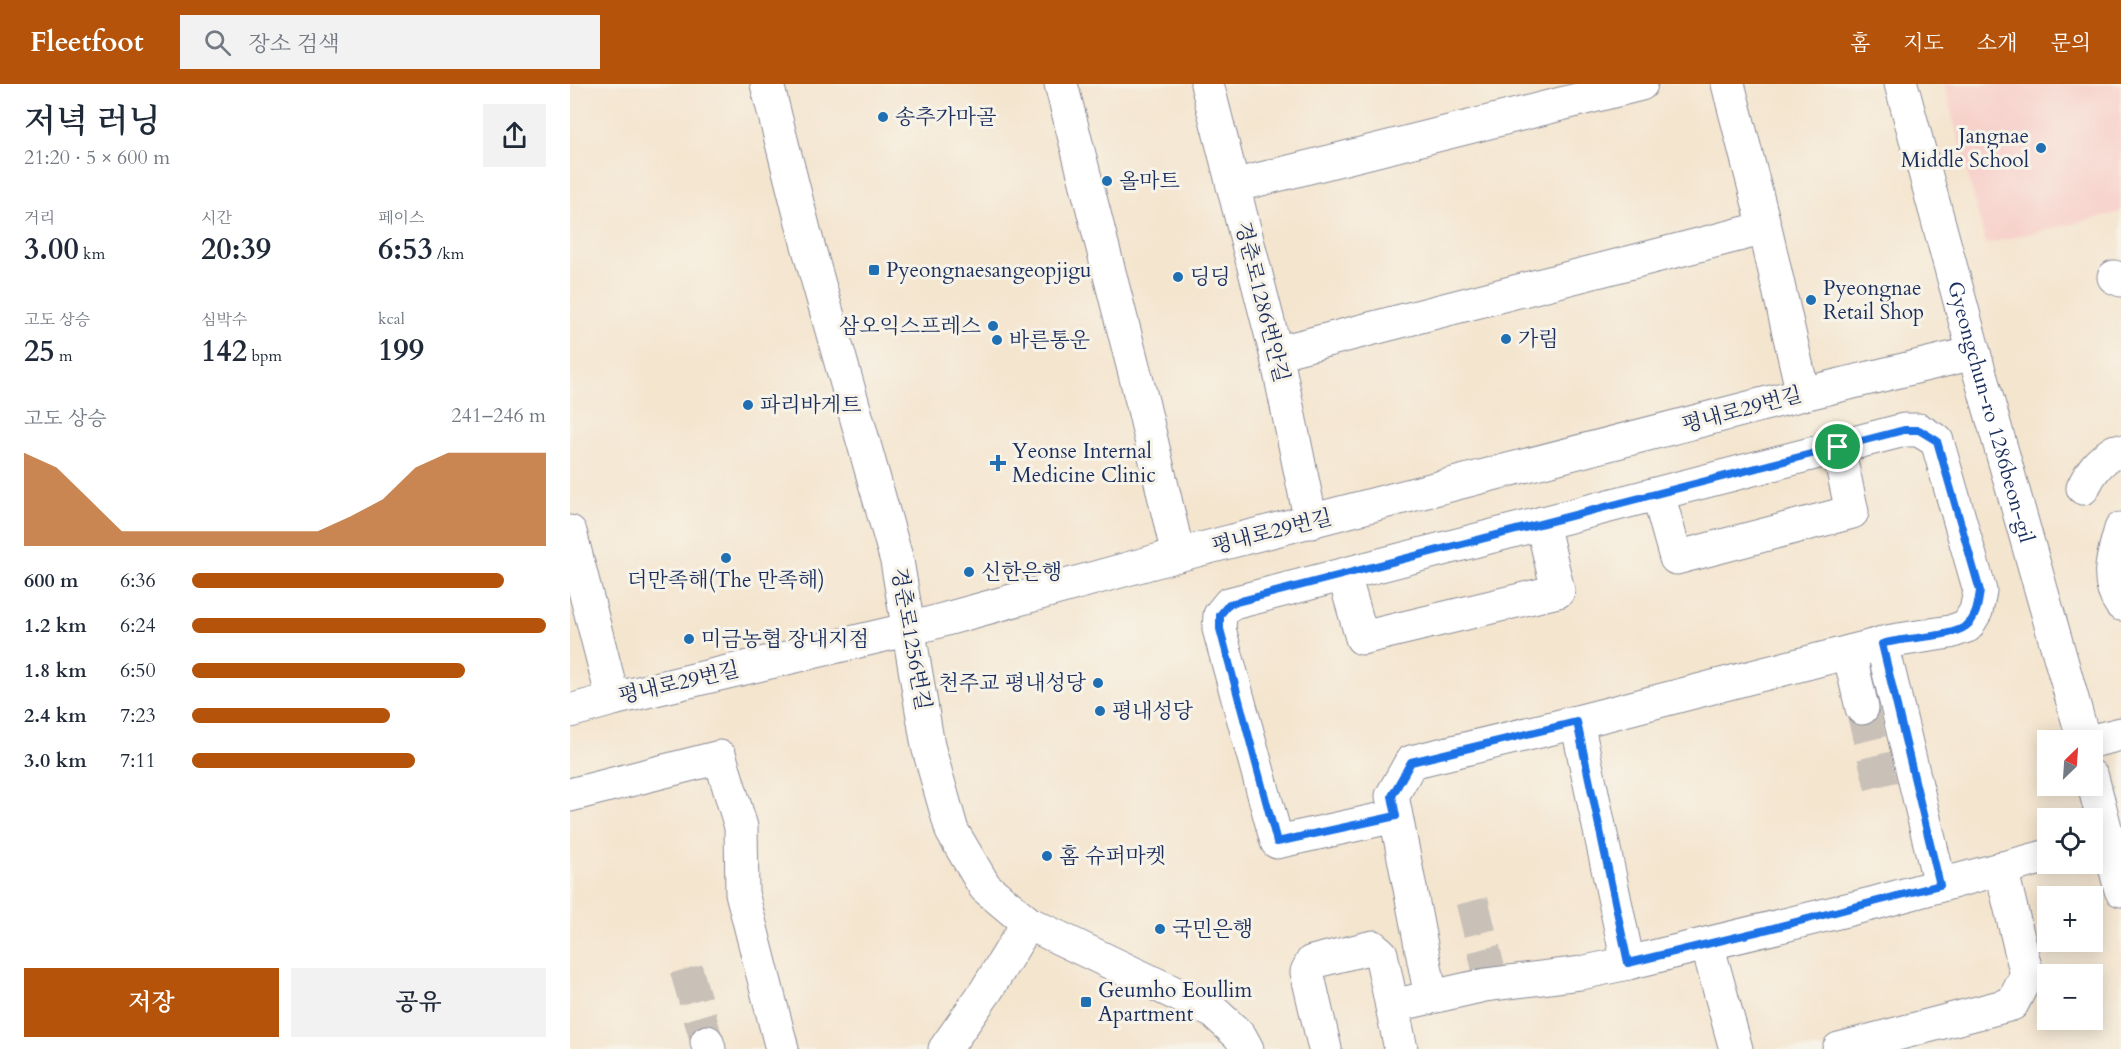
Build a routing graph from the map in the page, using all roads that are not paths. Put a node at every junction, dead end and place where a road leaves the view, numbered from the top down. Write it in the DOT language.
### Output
graph roads {
  1 [pos="767,84"];
  2 [pos="1061,84"];
  3 [pos="1207,84"];
  4 [pos="1641,84"];
  5 [pos="1728,84"];
  6 [pos="1901,84"];
  7 [pos="1233,186"];
  8 [pos="1765,228"];
  9 [pos="1276,353"];
  10 [pos="1974,353"];
  11 [pos="1803,394"];
  12 [pos="1838,447"];
  13 [pos="2121,453"];
  14 [pos="2084,488"];
  15 [pos="1658,494"];
  16 [pos="1311,522"];
  17 [pos="1542,524"];
  18 [pos="2121,529"];
  19 [pos="570,535"];
  20 [pos="1178,555"];
  21 [pos="1344,574"];
  22 [pos="2121,604"];
  23 [pos="910,629"];
  24 [pos="1882,644"];
  25 [pos="1850,652"];
  26 [pos="613,699"];
  27 [pos="1862,708"];
  28 [pos="570,711"];
  29 [pos="1577,722"];
  30 [pos="2081,730"];
  31 [pos="2121,734"];
  32 [pos="2103,738"];
  33 [pos="570,795"];
  34 [pos="1396,816"];
  35 [pos="2103,849"];
  36 [pos="2037,859"];
  37 [pos="2001,868"];
  38 [pos="1940,885"];
  39 [pos="2121,890"];
  40 [pos="1028,923"];
  41 [pos="1707,944"];
  42 [pos="1628,963"];
  43 [pos="1431,997"];
  44 [pos="1392,1006"];
  45 [pos="782,1049"];
  46 [pos="945,1049"];
  47 [pos="1248,1049"];
  48 [pos="1324,1049"];
  49 [pos="1401,1049"];
  50 [pos="1736,1049"];
  51 [pos="1839,1049"];
  1 -- 23 [label="street, 경춘로1256번길"];
  2 -- 20 [label="street"];
  3 -- 7 [label="street, 경춘로1286번안길"];
  4 -- 7 [label="street"];
  5 -- 8 [label="street"];
  6 -- 10 [label="street, Gyeongchun-ro 1286beon-gil"];
  7 -- 9 [label="street, 경춘로1286번안길"];
  8 -- 9 [label="street"];
  8 -- 11 [label="street"];
  9 -- 16 [label="street, 경춘로1286번안길"];
  10 -- 11 [label="street, 평내로29번길"];
  10 -- 30 [label="street, Gyeongchun-ro 1286beon-gil"];
  11 -- 16 [label="street, 평내로29번길"];
  12 -- 15 [label="street"];
  12 -- 15 [label="street"];
  12 -- 24 [label="street"];
  13 -- 14 [label="street"];
  15 -- 17 [label="street"];
  16 -- 20 [label="street, 평내로29번길"];
  17 -- 21 [label="street"];
  17 -- 21 [label="street"];
  18 -- 22 [label="street"];
  19 -- 26 [label="street"];
  20 -- 23 [label="street, 평내로29번길"];
  21 -- 34 [label="street"];
  23 -- 26 [label="street, 평내로29번길"];
  23 -- 40 [label="street, 경춘로1256번길"];
  24 -- 25 [label="street"];
  24 -- 38 [label="street"];
  25 -- 27 [label="street"];
  25 -- 29 [label="street"];
  26 -- 28 [label="street, 평내로29번길"];
  29 -- 34 [label="street"];
  29 -- 42 [label="street"];
  31 -- 32 [label="street"];
  33 -- 45 [label="street"];
  34 -- 43 [label="street"];
  35 -- 39 [label="street"];
  36 -- 37 [label="street"];
  37 -- 38 [label="street"];
  37 -- 51 [label="street"];
  38 -- 41 [label="street"];
  40 -- 46 [label="street"];
  40 -- 47 [label="street, 경춘로1256번길"];
  41 -- 42 [label="street"];
  41 -- 50 [label="street"];
  42 -- 43 [label="street"];
  43 -- 44 [label="street"];
  44 -- 48 [label="street"];
  44 -- 49 [label="street"];
}
